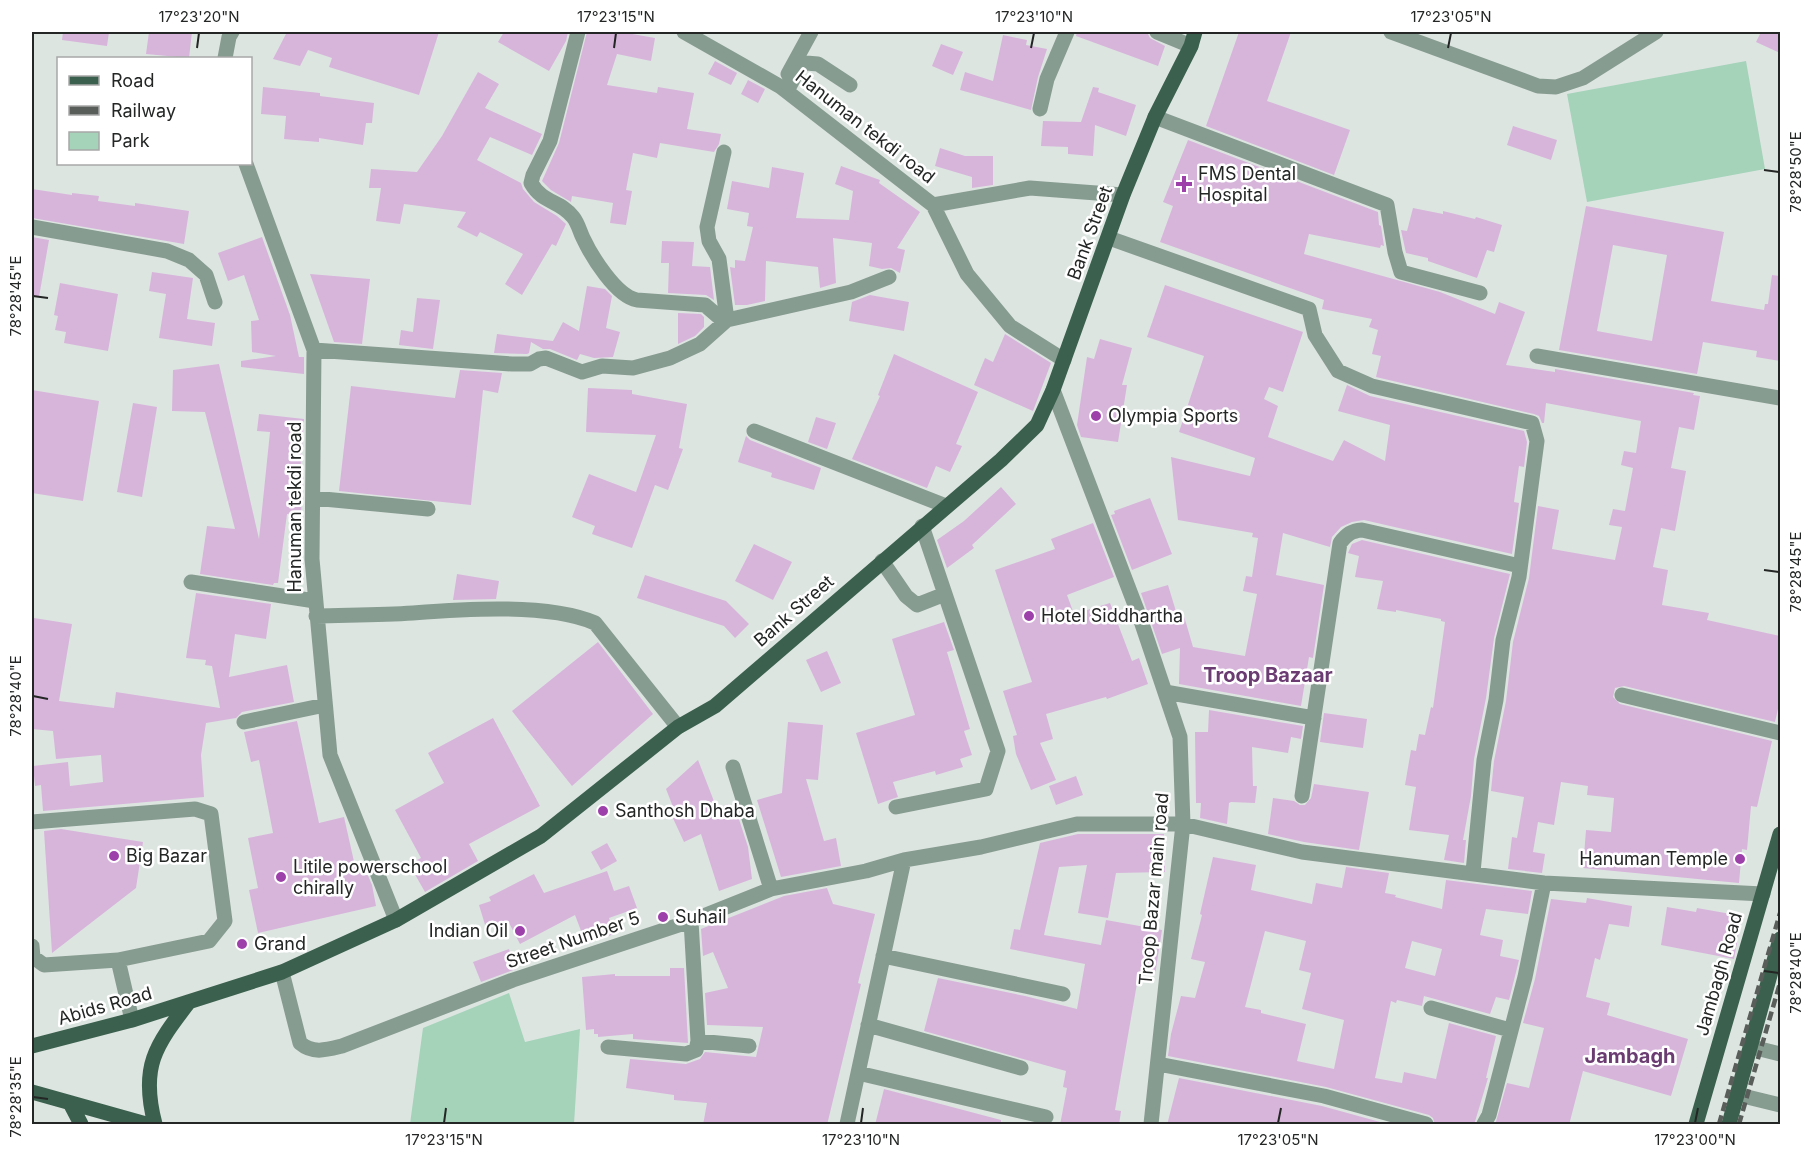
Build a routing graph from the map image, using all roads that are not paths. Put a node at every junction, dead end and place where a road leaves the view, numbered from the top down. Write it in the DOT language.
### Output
graph roads {
  1 [pos="232,32"];
  2 [pos="578,32"];
  3 [pos="684,32"];
  4 [pos="811,32"];
  5 [pos="1067,32"];
  6 [pos="1157,32"];
  7 [pos="1391,32"];
  8 [pos="1656,32"];
  9 [pos="1193,39"];
  10 [pos="225,57"];
  11 [pos="850,85"];
  12 [pos="784,89"];
  13 [pos="1040,109"];
  14 [pos="1155,117"];
  15 [pos="724,152"];
  16 [pos="246,165"];
  17 [pos="1123,195"];
  18 [pos="933,205"];
  19 [pos="32,227"];
  20 [pos="1109,238"];
  21 [pos="889,277"];
  22 [pos="1480,293"];
  23 [pos="215,303"];
  24 [pos="727,320"];
  25 [pos="314,350"];
  26 [pos="1537,356"];
  27 [pos="1064,360"];
  28 [pos="1053,390"];
  29 [pos="1780,398"];
  30 [pos="754,430"];
  31 [pos="313,498"];
  32 [pos="946,506"];
  33 [pos="428,508"];
  34 [pos="922,526"];
  35 [pos="882,561"];
  36 [pos="1520,567"];
  37 [pos="191,582"];
  38 [pos="945,594"];
  39 [pos="316,608"];
  40 [pos="1165,692"];
  41 [pos="1622,695"];
  42 [pos="325,705"];
  43 [pos="1314,718"];
  44 [pos="244,722"];
  45 [pos="678,727"];
  46 [pos="1780,733"];
  47 [pos="733,767"];
  48 [pos="1302,796"];
  49 [pos="896,807"];
  50 [pos="32,822"];
  51 [pos="1183,824"];
  52 [pos="1780,834"];
  53 [pos="904,860"];
  54 [pos="1473,872"];
  55 [pos="1544,883"];
  56 [pos="771,889"];
  57 [pos="1763,894"];
  58 [pos="396,920"];
  59 [pos="691,921"];
  60 [pos="1780,944"];
  61 [pos="32,946"];
  62 [pos="883,956"];
  63 [pos="118,960"];
  64 [pos="282,972"];
  65 [pos="1063,994"];
  66 [pos="189,1002"];
  67 [pos="1431,1008"];
  68 [pos="132,1020"];
  69 [pos="868,1025"];
  70 [pos="1510,1030"];
  71 [pos="698,1041"];
  72 [pos="32,1046"];
  73 [pos="750,1046"];
  74 [pos="608,1047"];
  75 [pos="1752,1047"];
  76 [pos="1780,1054"];
  77 [pos="1158,1064"];
  78 [pos="1021,1068"];
  79 [pos="858,1072"];
  80 [pos="32,1092"];
  81 [pos="1739,1095"];
  82 [pos="70,1103"];
  83 [pos="1780,1105"];
  84 [pos="1046,1117"];
  85 [pos="81,1125"];
  86 [pos="146,1125"];
  87 [pos="155,1125"];
  88 [pos="847,1125"];
  89 [pos="1151,1125"];
  90 [pos="1426,1125"];
  91 [pos="1484,1125"];
  92 [pos="1696,1125"];
  93 [pos="1729,1125"];
  1 -- 10 [label="street"];
  2 -- 24 [label="street"];
  3 -- 12 [label="street, Hanuman tekdi road"];
  4 -- 12 [label="street"];
  5 -- 13 [label="street"];
  6 -- 9 [label="street"];
  7 -- 8 [label="street"];
  9 -- 14 [label="main road, Bank Street"];
  11 -- 12 [label="street"];
  12 -- 18 [label="street, Hanuman tekdi road"];
  14 -- 17 [label="main road, Bank Street"];
  14 -- 22 [label="street"];
  15 -- 24 [label="street"];
  16 -- 25 [label="street, Hanuman tekdi road"];
  17 -- 18 [label="street"];
  17 -- 20 [label="main road, Bank Street"];
  18 -- 27 [label="street, Hanuman tekdi road"];
  19 -- 23 [label="street"];
  20 -- 27 [label="main road, Bank Street"];
  20 -- 36 [label="street"];
  21 -- 24 [label="street"];
  24 -- 25 [label="street"];
  25 -- 31 [label="street, Hanuman tekdi road"];
  26 -- 29 [label="street"];
  27 -- 28 [label="main road, Bank Street"];
  28 -- 32 [label="main road, Bank Street"];
  28 -- 40 [label="street, Troop Bazar main road"];
  30 -- 32 [label="street"];
  31 -- 33 [label="street"];
  31 -- 39 [label="street, Hanuman tekdi road"];
  32 -- 34 [label="main road, Bank Street"];
  34 -- 35 [label="main road, Bank Street"];
  34 -- 38 [label="street"];
  35 -- 38 [label="street"];
  35 -- 45 [label="main road, Bank Street"];
  36 -- 43 [label="street"];
  36 -- 54 [label="street"];
  37 -- 39 [label="street"];
  38 -- 49 [label="street"];
  39 -- 42 [label="street, Hanuman tekdi road"];
  39 -- 45 [label="street"];
  40 -- 43 [label="street"];
  40 -- 51 [label="street, Troop Bazar main road"];
  41 -- 46 [label="street"];
  42 -- 44 [label="street"];
  42 -- 58 [label="street, Hanuman tekdi road"];
  43 -- 48 [label="street"];
  45 -- 58 [label="main road, Bank Street"];
  47 -- 56 [label="street"];
  50 -- 63 [label="street"];
  51 -- 53 [label="street, Street Number 5"];
  51 -- 54 [label="street, Street Number 5"];
  51 -- 77 [label="street, Troop Bazar main road"];
  52 -- 57 [label="main road, Jambagh Road"];
  53 -- 56 [label="street, Street Number 5"];
  53 -- 62 [label="street"];
  54 -- 55 [label="street, Street Number 5"];
  55 -- 57 [label="street, Street Number 5"];
  55 -- 70 [label="street"];
  56 -- 59 [label="street, Street Number 5"];
  57 -- 92 [label="main road, Jambagh Road"];
  58 -- 64 [label="main road, Bank Street"];
  59 -- 64 [label="street, Street Number 5"];
  59 -- 71 [label="street"];
  60 -- 75 [label="main road"];
  61 -- 63 [label="street"];
  62 -- 65 [label="street"];
  62 -- 69 [label="street"];
  63 -- 68 [label="street"];
  64 -- 66 [label="main road, Bank Street"];
  66 -- 68 [label="main road, Abids Road"];
  66 -- 87 [label="main road"];
  67 -- 70 [label="street"];
  68 -- 72 [label="main road, Abids Road"];
  69 -- 78 [label="street"];
  69 -- 79 [label="street"];
  70 -- 91 [label="street"];
  71 -- 73 [label="street"];
  71 -- 74 [label="street"];
  75 -- 76 [label="street"];
  75 -- 81 [label="main road"];
  77 -- 89 [label="street, Troop Bazar main road"];
  77 -- 90 [label="street"];
  79 -- 84 [label="street"];
  79 -- 88 [label="street"];
  80 -- 82 [label="main road"];
  81 -- 83 [label="street"];
  81 -- 93 [label="main road"];
  82 -- 85 [label="main road"];
  82 -- 86 [label="main road"];
}
